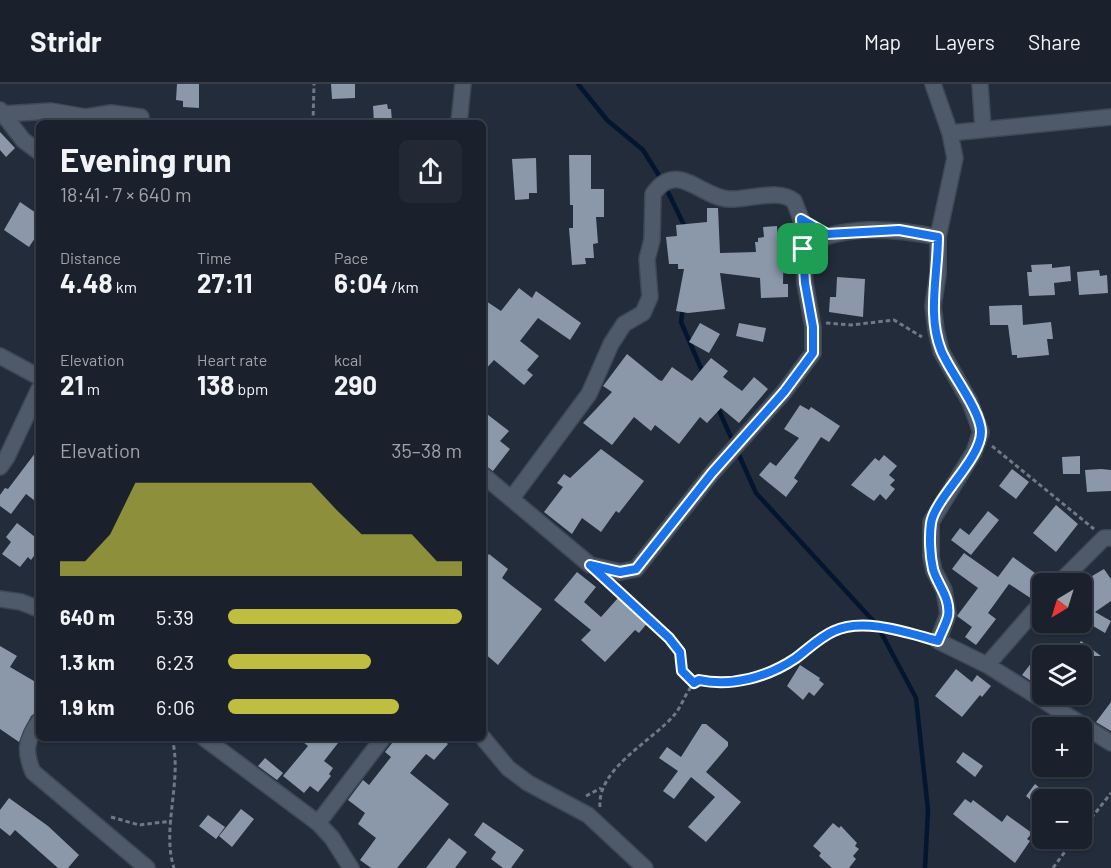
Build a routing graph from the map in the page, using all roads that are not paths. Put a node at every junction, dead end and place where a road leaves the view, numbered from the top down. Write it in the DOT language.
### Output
graph roads {
  1 [pos="463,84"];
  2 [pos="933,84"];
  3 [pos="980,84"];
  4 [pos="1,112"];
  5 [pos="141,117"];
  6 [pos="1111,117"];
  7 [pos="459,120"];
  8 [pos="982,128"];
  9 [pos="950,133"];
  10 [pos="36,150"];
  11 [pos="801,219"];
  12 [pos="827,234"];
  13 [pos="938,237"];
  14 [pos="803,249"];
  15 [pos="0,356"];
  16 [pos="36,375"];
  17 [pos="36,394"];
  18 [pos="0,467"];
  19 [pos="486,477"];
  20 [pos="512,498"];
  21 [pos="1108,538"];
  22 [pos="1070,573"];
  23 [pos="0,599"];
  24 [pos="36,608"];
  25 [pos="1032,613"];
  26 [pos="987,665"];
  27 [pos="36,726"];
  28 [pos="208,741"];
  29 [pos="381,741"];
  30 [pos="485,741"];
  31 [pos="1111,743"];
  32 [pos="318,823"];
  33 [pos="339,851"];
  34 [pos="147,868"];
  35 [pos="351,868"];
  36 [pos="363,868"];
  37 [pos="645,868"];
  1 -- 7 [label="street"];
  2 -- 9 [label="street"];
  3 -- 8 [label="street"];
  4 -- 5 [label="street"];
  4 -- 10 [label="street"];
  6 -- 8 [label="street"];
  8 -- 9 [label="street"];
  9 -- 13 [label="street"];
  11 -- 12 [label="street"];
  11 -- 14 [label="street"];
  11 -- 20 [label="street"];
  12 -- 13 [label="street"];
  12 -- 14 [label="street"];
  13 -- 26 [label="street"];
  14 -- 20 [label="street"];
  15 -- 16 [label="street"];
  17 -- 18 [label="street"];
  19 -- 20 [label="street"];
  21 -- 22 [label="street"];
  23 -- 24 [label="street"];
  25 -- 26 [label="street"];
  26 -- 31 [label="street"];
  27 -- 34 [label="street"];
  28 -- 32 [label="street"];
  29 -- 32 [label="street"];
  30 -- 37 [label="street"];
  32 -- 33 [label="street"];
  33 -- 35 [label="street"];
  33 -- 36 [label="street"];
}
